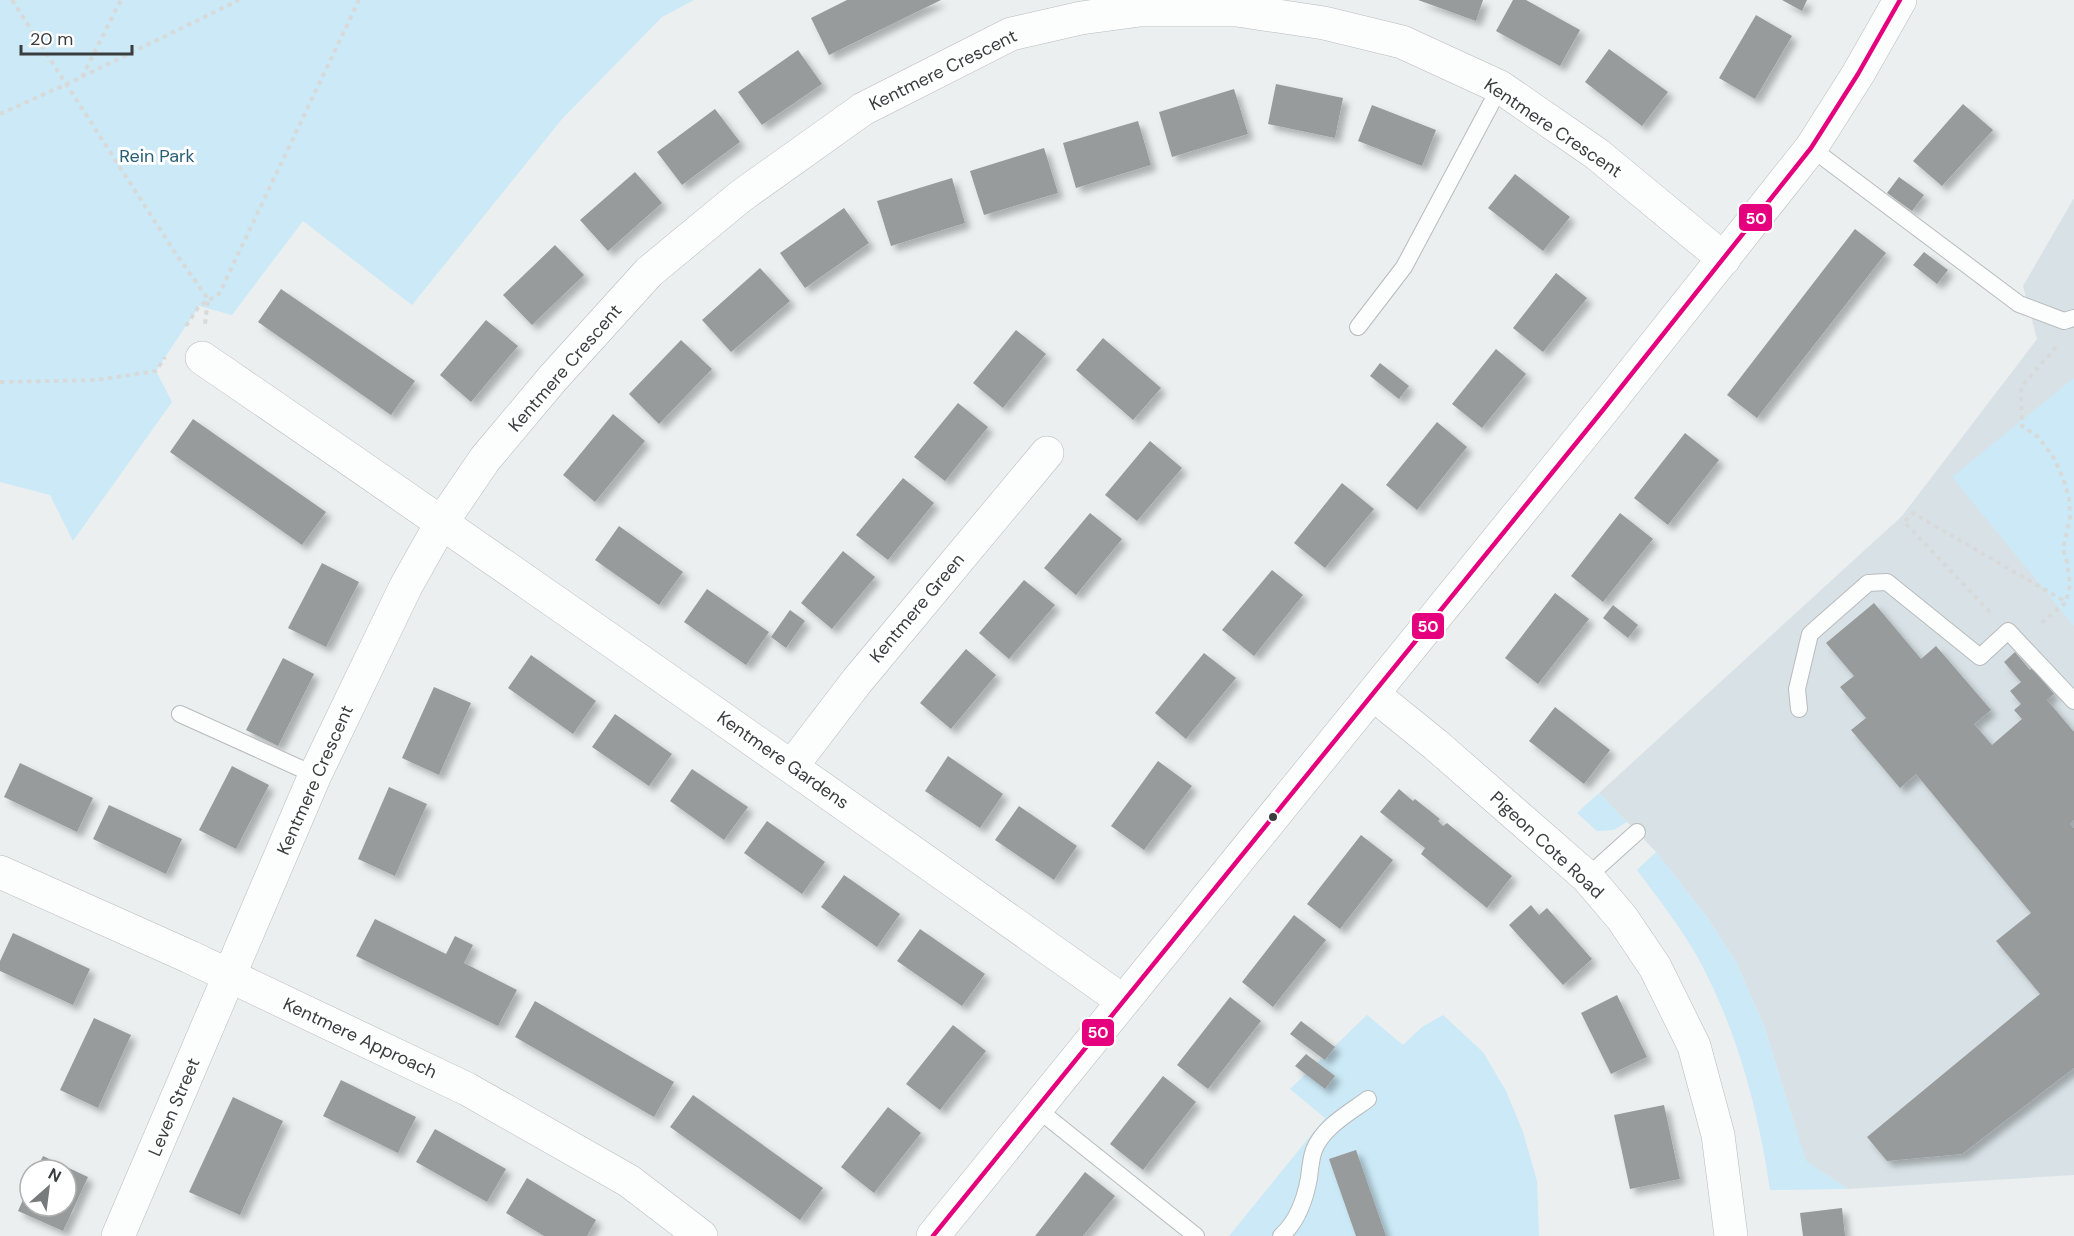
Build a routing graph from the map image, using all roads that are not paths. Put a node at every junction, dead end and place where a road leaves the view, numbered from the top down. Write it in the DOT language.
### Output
graph roads {
  1 [pos="1900,0"];
  2 [pos="1500,87"];
  3 [pos="1811,148"];
  4 [pos="1724,259"];
  5 [pos="2074,318"];
  6 [pos="1358,327"];
  7 [pos="202,358"];
  8 [pos="1047,453"];
  9 [pos="442,522"];
  10 [pos="1373,694"];
  11 [pos="2074,701"];
  12 [pos="1799,709"];
  13 [pos="180,714"];
  14 [pos="792,766"];
  15 [pos="315,775"];
  16 [pos="1637,832"];
  17 [pos="0,872"];
  18 [pos="1587,877"];
  19 [pos="230,977"];
  20 [pos="1123,1001"];
  21 [pos="1368,1100"];
  22 [pos="1036,1108"];
  23 [pos="118,1236"];
  24 [pos="701,1236"];
  25 [pos="933,1236"];
  26 [pos="1196,1236"];
  27 [pos="1281,1236"];
  28 [pos="1731,1236"];
  1 -- 3 [label="street"];
  2 -- 4 [label="street, Kentmere Crescent"];
  2 -- 6 [label="lane"];
  2 -- 9 [label="street, Kentmere Crescent"];
  3 -- 4 [label="street"];
  3 -- 5 [label="lane"];
  4 -- 10 [label="street"];
  7 -- 9 [label="street"];
  8 -- 14 [label="street, Kentmere Green"];
  9 -- 14 [label="street, Kentmere Gardens"];
  9 -- 15 [label="street, Kentmere Crescent"];
  10 -- 18 [label="street, Pigeon Cote Road"];
  10 -- 20 [label="street"];
  11 -- 12 [label="lane"];
  13 -- 15 [label="lane"];
  14 -- 20 [label="street, Kentmere Gardens"];
  15 -- 19 [label="street, Kentmere Crescent"];
  16 -- 18 [label="lane"];
  17 -- 19 [label="street, Kentmere Approach"];
  18 -- 28 [label="street, Pigeon Cote Road"];
  19 -- 23 [label="street, Leven Street"];
  19 -- 24 [label="street, Kentmere Approach"];
  20 -- 22 [label="street"];
  21 -- 27 [label="lane"];
  22 -- 25 [label="street"];
  22 -- 26 [label="lane"];
}
